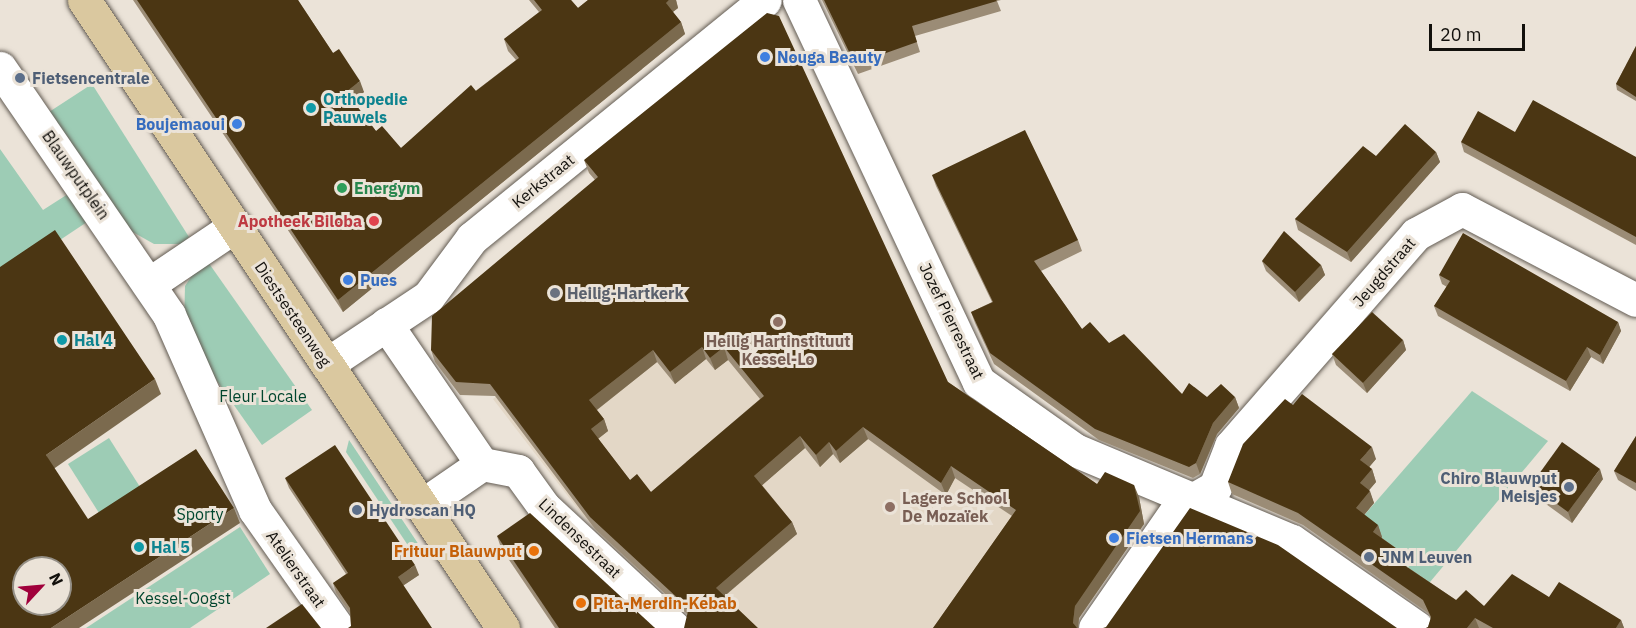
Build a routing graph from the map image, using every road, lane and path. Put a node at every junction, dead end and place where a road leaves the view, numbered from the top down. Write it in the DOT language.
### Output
graph roads {
  1 [pos="84,0"];
  2 [pos="765,0"];
  3 [pos="799,0"];
  4 [pos="0,68"];
  5 [pos="235,226"];
  6 [pos="150,284"];
  7 [pos="1636,300"];
  8 [pos="386,324"];
  9 [pos="327,364"];
  10 [pos="482,464"];
  11 [pos="1196,499"];
  12 [pos="420,506"];
  13 [pos="255,510"];
  14 [pos="1417,620"];
  15 [pos="338,628"];
  16 [pos="503,628"];
  17 [pos="674,628"];
  18 [pos="1095,628"];
  1 -- 5 [label="main road, Diestsesteenweg"];
  2 -- 8 [label="street, Kerkstraat"];
  3 -- 11 [label="street, Jozef Pierrestraat"];
  4 -- 6 [label="street, Blauwputplein"];
  5 -- 6 [label="street"];
  5 -- 9 [label="main road, Diestsesteenweg"];
  6 -- 13 [label="street, Blauwputplein"];
  7 -- 11 [label="street, Jeugdstraat"];
  8 -- 9 [label="street, Kerkstraat"];
  8 -- 10 [label="street"];
  9 -- 12 [label="main road, Diestsesteenweg"];
  10 -- 12 [label="street"];
  10 -- 17 [label="street, Lindensestraat"];
  11 -- 14 [label="street, Jozef Pierrestraat"];
  11 -- 18 [label="street"];
  12 -- 16 [label="main road, Diestsesteenweg"];
  13 -- 15 [label="street, Atelierstraat"];
}
